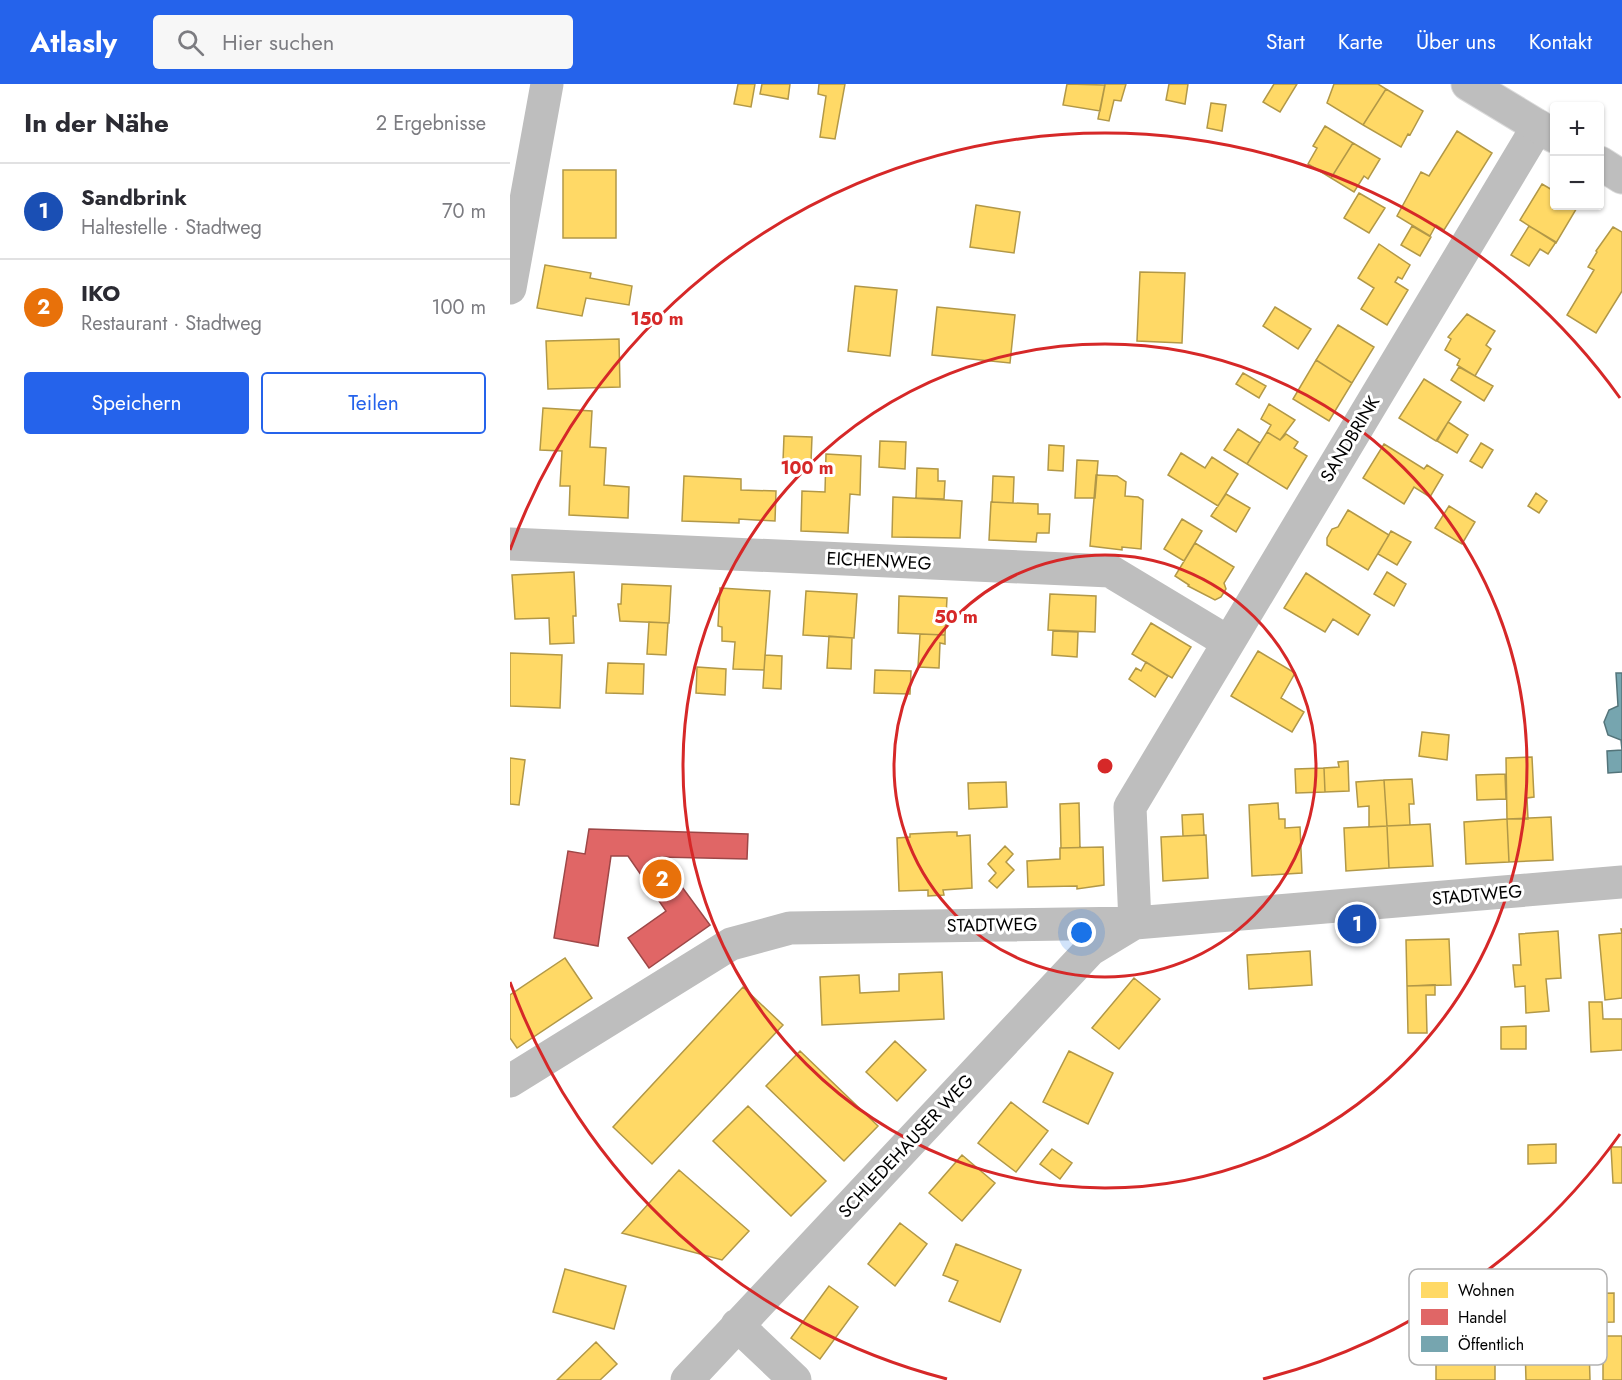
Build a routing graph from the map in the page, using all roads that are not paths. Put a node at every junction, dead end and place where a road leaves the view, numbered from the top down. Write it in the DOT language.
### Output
graph roads {
  1 [pos="547,84"];
  2 [pos="1468,84"];
  3 [pos="1546,131"];
  4 [pos="1604,166"];
  5 [pos="1622,177"];
  6 [pos="510,288"];
  7 [pos="510,544"];
  8 [pos="1228,642"];
  9 [pos="1622,882"];
  10 [pos="1135,923"];
  11 [pos="510,1080"];
  12 [pos="737,1325"];
  13 [pos="687,1380"];
  14 [pos="795,1380"];
  1 -- 6 [label="street"];
  2 -- 3 [label="street"];
  3 -- 8 [label="street, SANDBRINK"];
  4 -- 5 [label="street"];
  7 -- 8 [label="street, EICHENWEG"];
  8 -- 10 [label="street, SANDBRINK"];
  9 -- 10 [label="street, STADTWEG"];
  10 -- 11 [label="street, STADTWEG"];
  10 -- 12 [label="street, SCHLEDEHAUSER WEG"];
  12 -- 13 [label="street, SCHLEDEHAUSER WEG"];
  12 -- 14 [label="street"];
}
